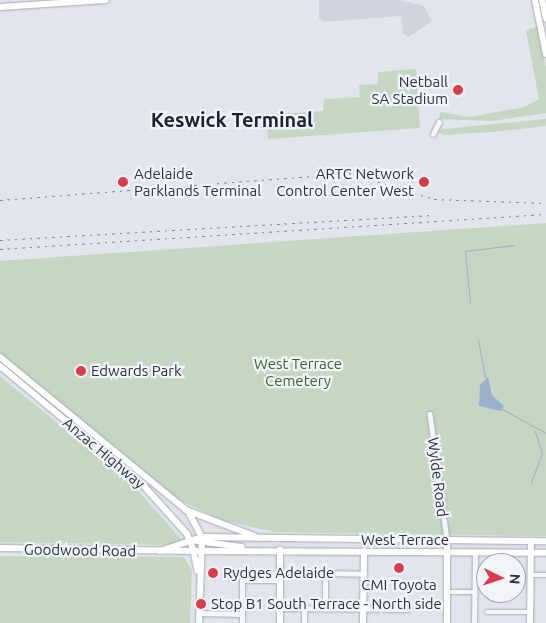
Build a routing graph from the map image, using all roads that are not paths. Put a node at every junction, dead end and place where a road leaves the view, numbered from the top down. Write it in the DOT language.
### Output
graph roads {
  1 [pos="106,0"];
  2 [pos="534,0"];
  3 [pos="542,0"];
  4 [pos="76,1"];
  5 [pos="0,7"];
  6 [pos="546,19"];
  7 [pos="546,54"];
  8 [pos="439,122"];
  9 [pos="433,134"];
  10 [pos="0,357"];
  11 [pos="0,366"];
  12 [pos="430,414"];
  13 [pos="186,510"];
  14 [pos="264,538"];
  15 [pos="191,540"];
  16 [pos="202,540"];
  17 [pos="364,540"];
  18 [pos="447,540"];
  19 [pos="531,541"];
  20 [pos="546,541"];
  21 [pos="0,548"];
  22 [pos="280,550"];
  23 [pos="160,551"];
  24 [pos="183,551"];
  25 [pos="198,551"];
  26 [pos="364,552"];
  27 [pos="447,552"];
  28 [pos="475,552"];
  29 [pos="530,552"];
  30 [pos="546,552"];
  31 [pos="196,563"];
  32 [pos="364,574"];
  33 [pos="530,575"];
  34 [pos="546,575"];
  35 [pos="199,578"];
  36 [pos="280,581"];
  37 [pos="447,592"];
  38 [pos="475,592"];
  39 [pos="280,608"];
  40 [pos="304,608"];
  41 [pos="325,608"];
  42 [pos="363,608"];
  43 [pos="407,609"];
  44 [pos="487,612"];
  45 [pos="530,612"];
  46 [pos="199,613"];
  47 [pos="242,614"];
  48 [pos="199,623"];
  49 [pos="242,623"];
  50 [pos="280,623"];
  51 [pos="304,623"];
  52 [pos="363,623"];
  53 [pos="446,623"];
  54 [pos="474,623"];
  55 [pos="530,623"];
  1 -- 4 [label="main road"];
  2 -- 7 [label="main road"];
  3 -- 6 [label="main road"];
  4 -- 5 [label="main road"];
  8 -- 9 [label="street"];
  10 -- 13 [label="main road, Anzac Highway"];
  11 -- 15 [label="main road, Anzac Highway"];
  12 -- 18 [label="street, Wylde Road"];
  13 -- 14 [label="main road, West Terrace"];
  13 -- 16 [label="main road"];
  14 -- 16 [label="main road, West Terrace"];
  14 -- 17 [label="main road, West Terrace"];
  15 -- 16 [label="main road, West Terrace"];
  15 -- 23 [label="main road, Goodwood Road"];
  15 -- 25 [label="main road, Anzac Highway"];
  16 -- 22 [label="main road, West Terrace"];
  16 -- 25 [label="main road"];
  17 -- 18 [label="main road, West Terrace"];
  17 -- 26 [label="main road"];
  18 -- 19 [label="main road, West Terrace"];
  18 -- 27 [label="main road"];
  19 -- 20 [label="main road, West Terrace"];
  19 -- 29 [label="main road"];
  21 -- 23 [label="main road, Goodwood Road"];
  22 -- 25 [label="main road, West Terrace"];
  22 -- 26 [label="main road, West Terrace"];
  22 -- 36 [label="main road"];
  23 -- 24 [label="main road, Goodwood Road"];
  24 -- 25 [label="main road, Goodwood Road"];
  24 -- 31 [label="main road"];
  25 -- 31 [label="main road"];
  25 -- 35 [label="main road"];
  26 -- 27 [label="main road, West Terrace"];
  26 -- 32 [label="main road"];
  27 -- 28 [label="main road, West Terrace"];
  27 -- 37 [label="main road"];
  28 -- 29 [label="main road, West Terrace"];
  28 -- 38 [label="street"];
  29 -- 30 [label="main road, West Terrace"];
  29 -- 33 [label="main road"];
  31 -- 35 [label="main road"];
  32 -- 41 [label="street"];
  32 -- 42 [label="main road"];
  33 -- 34 [label="street"];
  33 -- 45 [label="main road"];
  35 -- 46 [label="main road"];
  36 -- 39 [label="main road"];
  36 -- 47 [label="street"];
  37 -- 38 [label="street"];
  37 -- 53 [label="main road"];
  38 -- 54 [label="street"];
  39 -- 40 [label="street"];
  39 -- 50 [label="main road"];
  40 -- 41 [label="street"];
  40 -- 51 [label="street"];
  41 -- 42 [label="street"];
  42 -- 43 [label="street"];
  42 -- 52 [label="main road"];
  44 -- 45 [label="street"];
  45 -- 55 [label="main road"];
  46 -- 47 [label="street"];
  46 -- 48 [label="main road"];
  47 -- 49 [label="street"];
}
